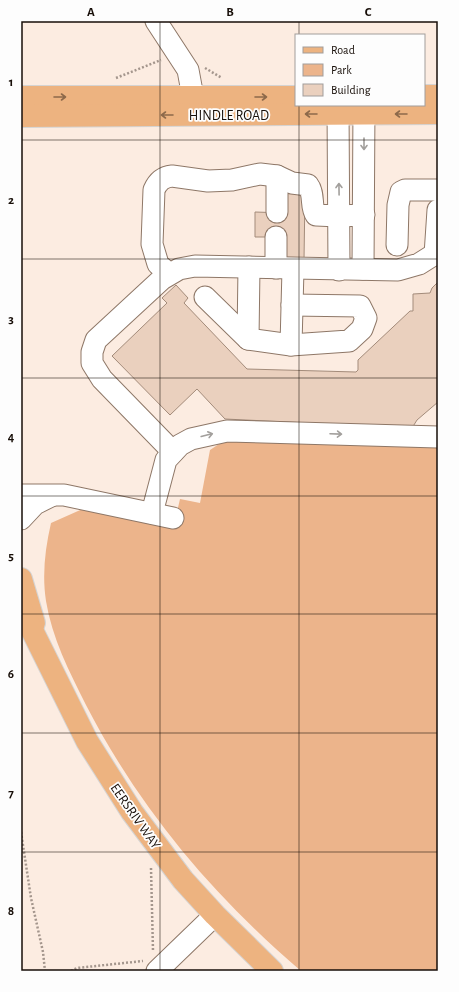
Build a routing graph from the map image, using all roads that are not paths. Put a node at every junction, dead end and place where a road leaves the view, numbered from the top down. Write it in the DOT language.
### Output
graph roads {
  1 [pos="156,21"];
  2 [pos="194,96"];
  3 [pos="295,96"];
  4 [pos="425,96"];
  5 [pos="438,96"];
  6 [pos="21,97"];
  7 [pos="338,109"];
  8 [pos="364,109"];
  9 [pos="438,113"];
  10 [pos="21,116"];
  11 [pos="277,176"];
  12 [pos="438,190"];
  13 [pos="438,210"];
  14 [pos="277,212"];
  15 [pos="364,214"];
  16 [pos="339,216"];
  17 [pos="276,237"];
  18 [pos="397,245"];
  19 [pos="437,254"];
  20 [pos="249,267"];
  21 [pos="285,268"];
  22 [pos="339,270"];
  23 [pos="363,270"];
  24 [pos="169,274"];
  25 [pos="205,297"];
  26 [pos="292,305"];
  27 [pos="248,339"];
  28 [pos="291,345"];
  29 [pos="438,437"];
  30 [pos="172,452"];
  31 [pos="21,495"];
  32 [pos="51,496"];
  33 [pos="152,513"];
  34 [pos="173,518"];
  35 [pos="21,519"];
  36 [pos="21,578"];
  37 [pos="21,608"];
  38 [pos="36,636"];
  39 [pos="215,915"];
  40 [pos="152,961"];
  41 [pos="272,971"];
  1 -- 2 [label="street"];
  2 -- 3 [label="main road, HINDLE ROAD, one-way"];
  6 -- 2 [label="main road, HINDLE ROAD, one-way"];
  4 -- 5 [label="main road"];
  7 -- 8 [label="main road, HINDLE ROAD"];
  7 -- 10 [label="main road, HINDLE ROAD, one-way"];
  16 -- 7 [label="street, one-way"];
  9 -- 8 [label="main road, HINDLE ROAD, one-way"];
  8 -- 15 [label="street, one-way"];
  11 -- 14 [label="street"];
  11 -- 16 [label="street"];
  11 -- 24 [label="street"];
  12 -- 18 [label="street"];
  13 -- 19 [label="street"];
  15 -- 16 [label="street"];
  15 -- 23 [label="street"];
  16 -- 22 [label="street"];
  17 -- 21 [label="street"];
  19 -- 23 [label="street"];
  20 -- 21 [label="street"];
  20 -- 24 [label="street"];
  20 -- 27 [label="street"];
  21 -- 22 [label="street"];
  21 -- 26 [label="street"];
  22 -- 23 [label="street"];
  24 -- 30 [label="street"];
  25 -- 27 [label="street"];
  26 -- 28 [label="street"];
  26 -- 28 [label="street"];
  27 -- 28 [label="street"];
  30 -- 29 [label="street, one-way"];
  30 -- 33 [label="street"];
  31 -- 32 [label="street"];
  32 -- 33 [label="street"];
  32 -- 35 [label="street"];
  33 -- 34 [label="street"];
  36 -- 38 [label="main road, EERSRIV WAY"];
  37 -- 38 [label="main road, EERSRIV WAY"];
  38 -- 39 [label="main road, EERSRIV WAY"];
  39 -- 40 [label="street"];
  39 -- 41 [label="main road, EERSRIV WAY"];
}
